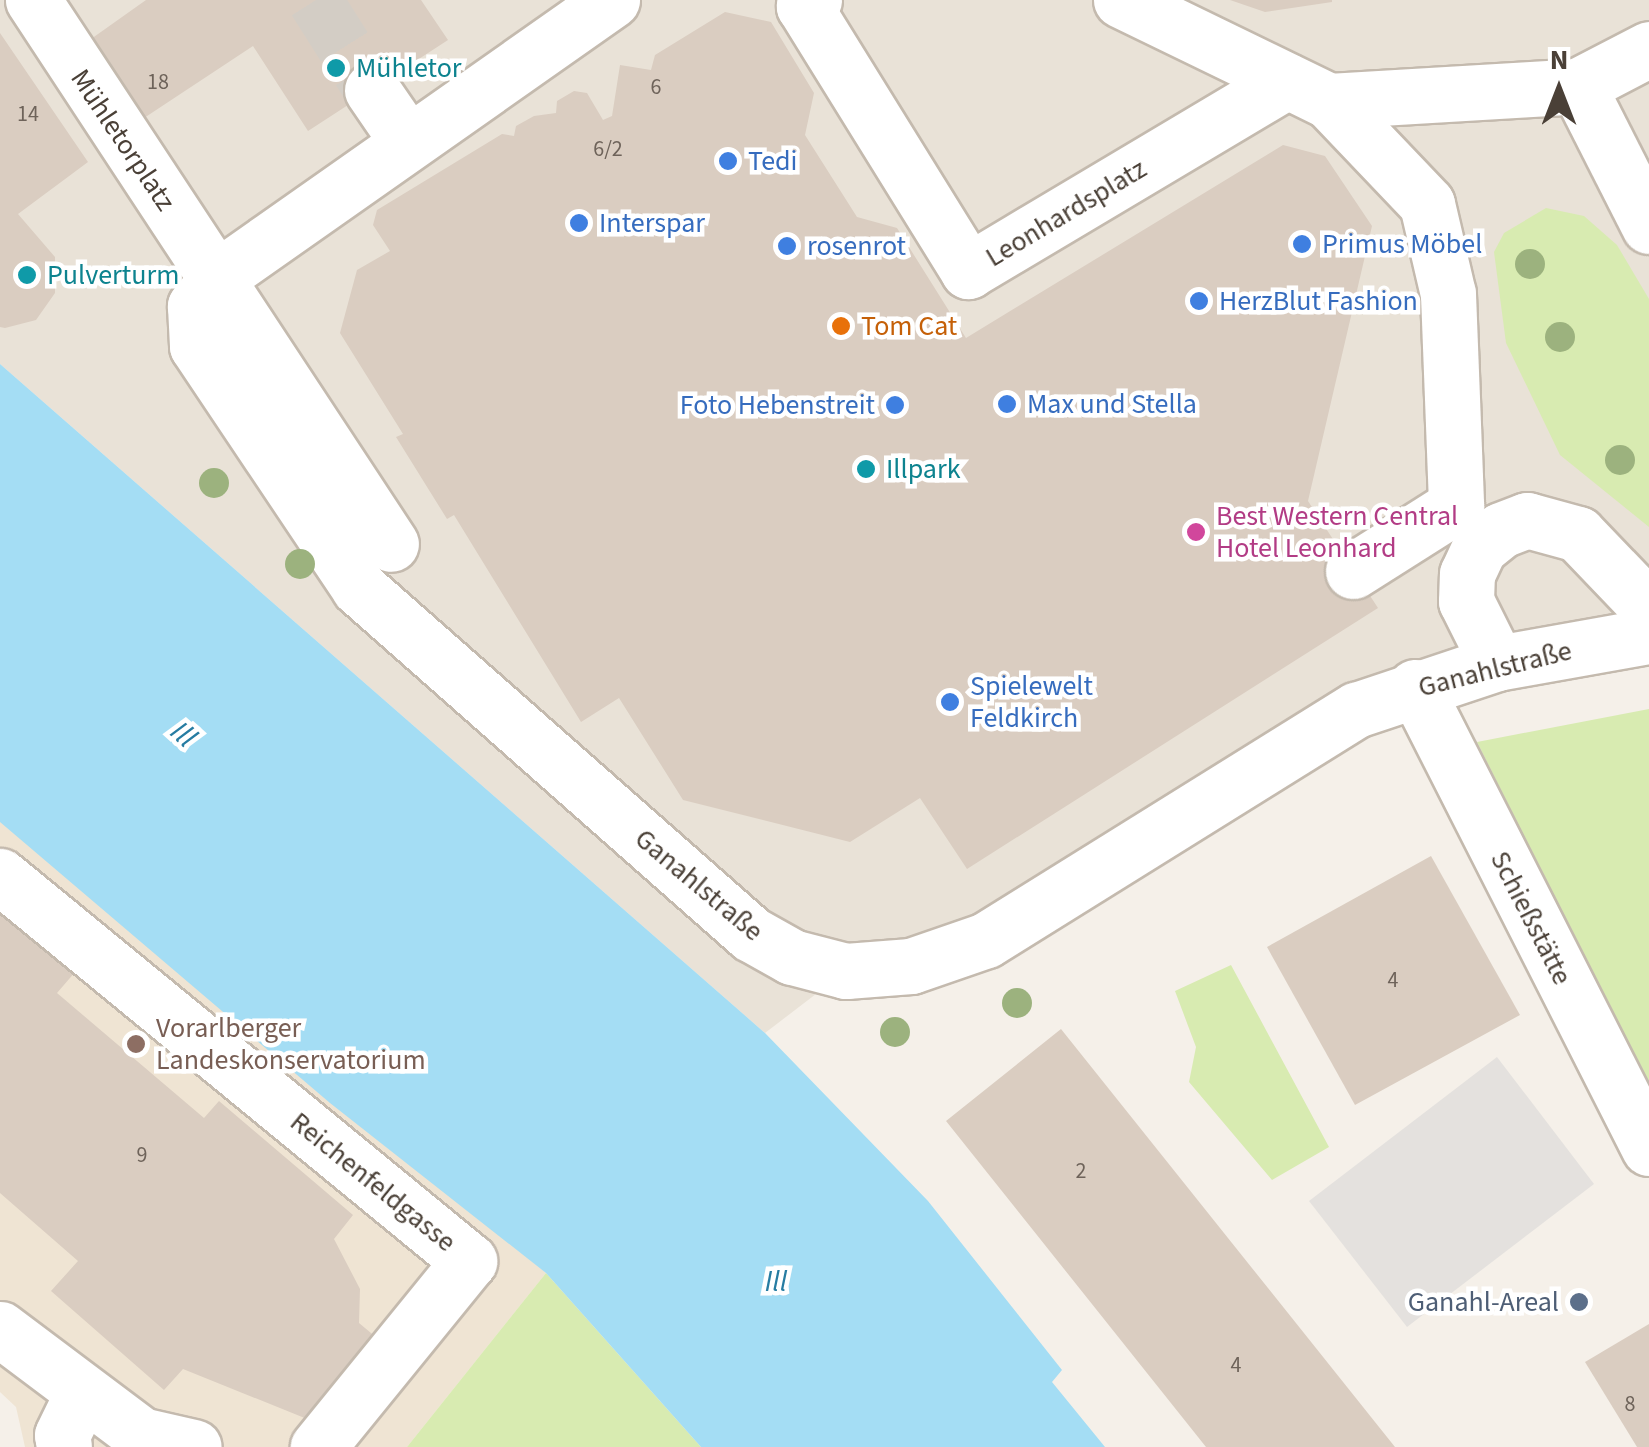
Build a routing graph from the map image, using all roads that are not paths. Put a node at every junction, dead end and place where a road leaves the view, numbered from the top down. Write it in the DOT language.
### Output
graph roads {
  1 [pos="32,0"];
  2 [pos="612,0"];
  3 [pos="814,0"];
  4 [pos="1120,0"];
  5 [pos="1649,49"];
  6 [pos="1578,86"];
  7 [pos="372,90"];
  8 [pos="1308,91"];
  9 [pos="407,142"];
  10 [pos="1649,226"];
  11 [pos="217,278"];
  12 [pos="1478,518"];
  13 [pos="391,544"];
  14 [pos="1353,571"];
  15 [pos="1649,608"];
  16 [pos="1649,636"];
  17 [pos="1497,663"];
  18 [pos="1415,688"];
  19 [pos="0,876"];
  20 [pos="1649,1148"];
  21 [pos="0,1330"];
  22 [pos="81,1396"];
  23 [pos="64,1447"];
  24 [pos="194,1447"];
  25 [pos="318,1447"];
  1 -- 11 [label="street, Mühletorplatz"];
  2 -- 9 [label="street"];
  3 -- 8 [label="street, Leonhardsplatz"];
  4 -- 8 [label="street, Leonhardsplatz"];
  5 -- 6 [label="street, Leonhardsplatz"];
  6 -- 8 [label="street, Leonhardsplatz"];
  6 -- 10 [label="street"];
  7 -- 9 [label="street"];
  8 -- 12 [label="street, Leonhardsplatz"];
  9 -- 11 [label="street"];
  11 -- 13 [label="street, Mühletorplatz"];
  11 -- 18 [label="street, Ganahlstraße"];
  12 -- 14 [label="street"];
  12 -- 15 [label="street"];
  12 -- 17 [label="street"];
  16 -- 17 [label="street, Ganahlstraße"];
  17 -- 18 [label="street, Ganahlstraße"];
  18 -- 20 [label="street, Schießstätte"];
  19 -- 25 [label="street, Reichenfeldgasse"];
  21 -- 22 [label="street"];
  22 -- 23 [label="street"];
  22 -- 24 [label="street"];
}
